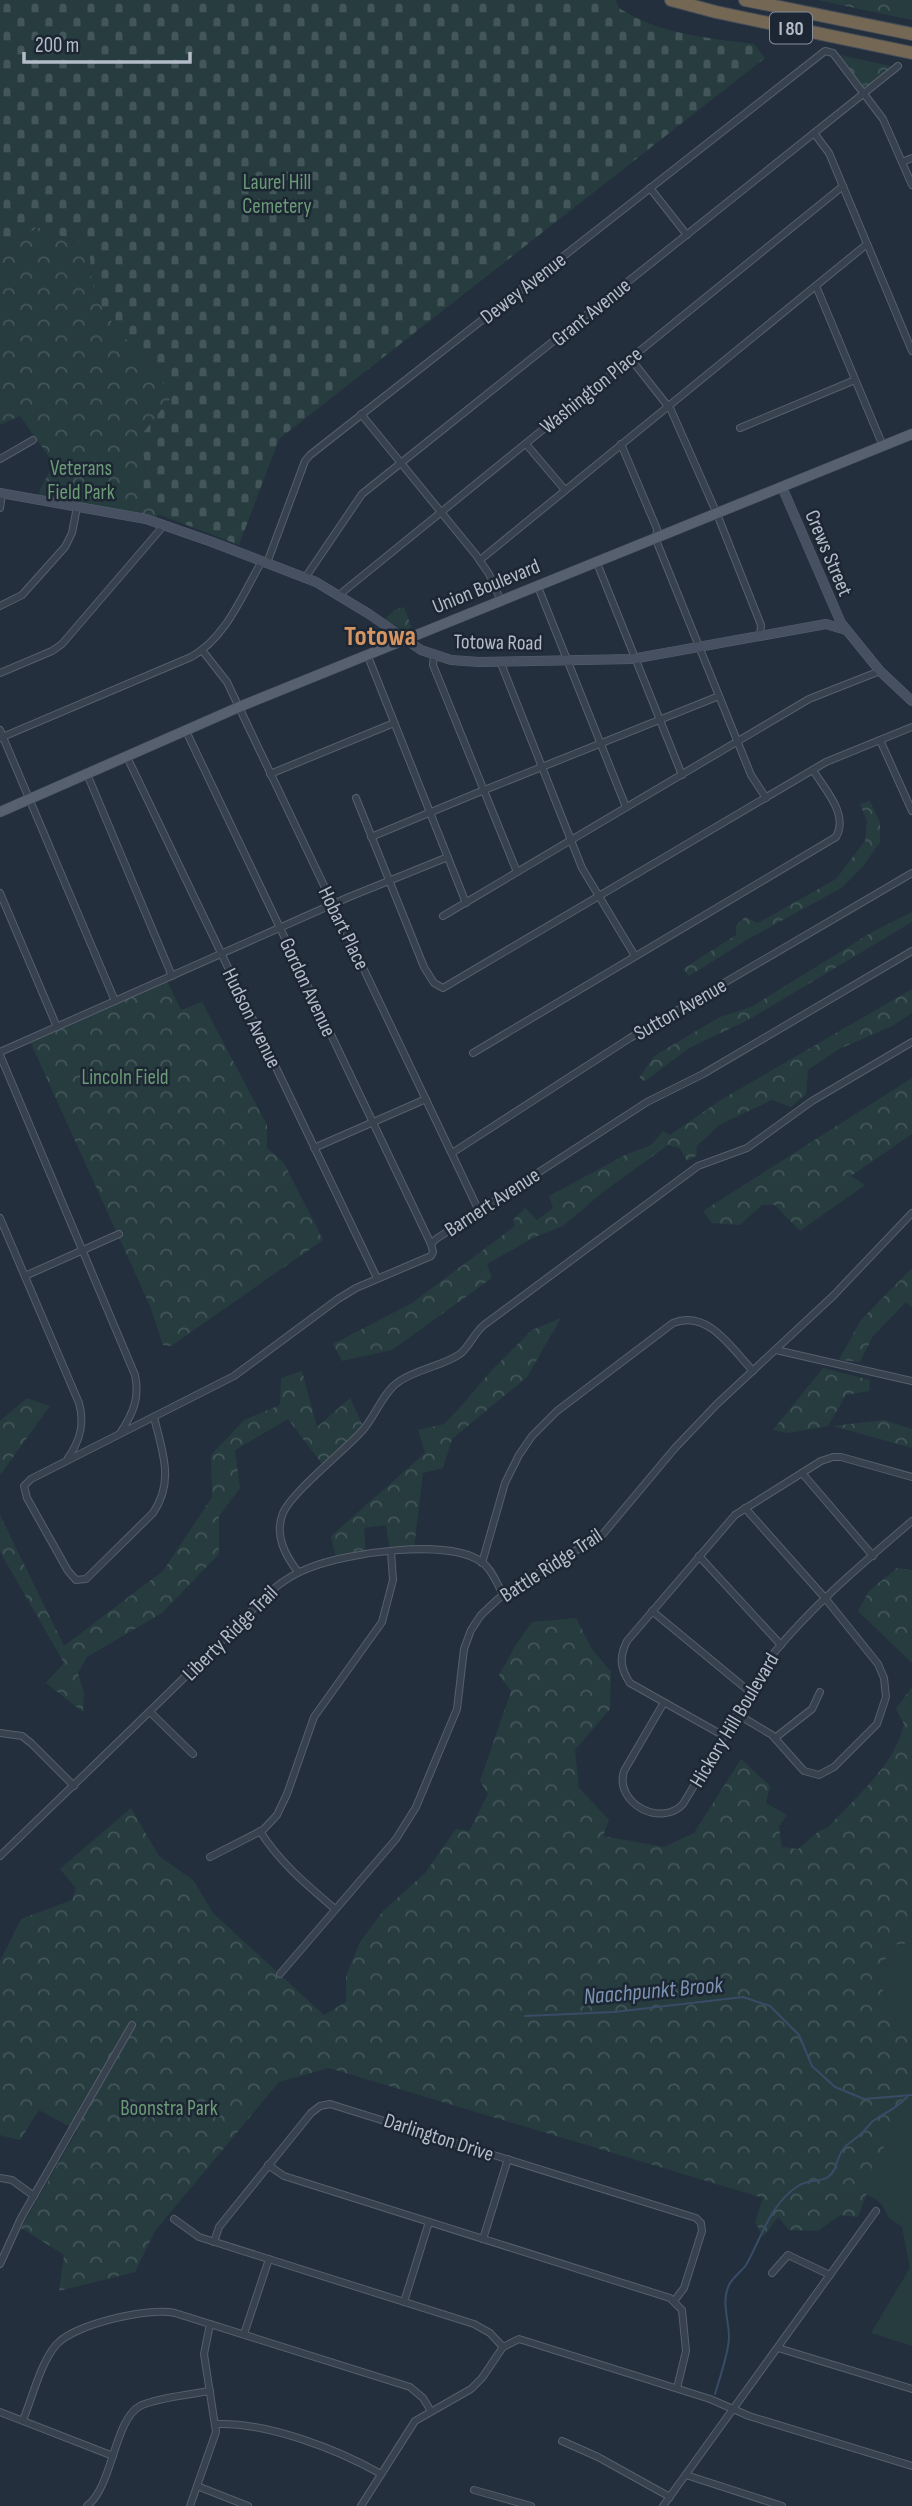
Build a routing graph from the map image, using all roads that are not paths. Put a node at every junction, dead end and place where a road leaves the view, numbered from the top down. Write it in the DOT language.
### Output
graph roads {
  1 [pos="671,0"];
  2 [pos="745,0"];
  3 [pos="912,34"];
  4 [pos="912,53"];
  5 [pos="898,66"];
  6 [pos="864,93"];
  7 [pos="814,133"];
  8 [pos="912,158"];
  9 [pos="902,162"];
  10 [pos="912,185"];
  11 [pos="843,186"];
  12 [pos="650,188"];
  13 [pos="687,235"];
  14 [pos="867,244"];
  15 [pos="816,286"];
  16 [pos="912,351"];
  17 [pos="630,358"];
  18 [pos="855,380"];
  19 [pos="668,406"];
  20 [pos="362,414"];
  21 [pos="740,428"];
  22 [pos="912,434"];
  23 [pos="33,440"];
  24 [pos="526,444"];
  25 [pos="621,444"];
  26 [pos="883,446"];
  27 [pos="0,459"];
  28 [pos="401,463"];
  29 [pos="782,487"];
  30 [pos="565,490"];
  31 [pos="1,493"];
  32 [pos="77,507"];
  33 [pos="0,508"];
  34 [pos="442,512"];
  35 [pos="717,514"];
  36 [pos="163,524"];
  37 [pos="657,538"];
  38 [pos="480,560"];
  39 [pos="264,562"];
  40 [pos="597,563"];
  41 [pos="305,578"];
  42 [pos="538,587"];
  43 [pos="340,595"];
  44 [pos="501,601"];
  45 [pos="0,606"];
  46 [pos="846,631"];
  47 [pos="761,636"];
  48 [pos="407,640"];
  49 [pos="700,648"];
  50 [pos="202,650"];
  51 [pos="367,654"];
  52 [pos="433,655"];
  53 [pos="636,659"];
  54 [pos="568,661"];
  55 [pos="500,662"];
  56 [pos="880,671"];
  57 [pos="0,673"];
  58 [pos="719,696"];
  59 [pos="912,701"];
  60 [pos="239,708"];
  61 [pos="660,719"];
  62 [pos="394,723"];
  63 [pos="912,727"];
  64 [pos="186,731"];
  65 [pos="1,735"];
  66 [pos="880,740"];
  67 [pos="737,742"];
  68 [pos="601,743"];
  69 [pos="127,757"];
  70 [pos="542,767"];
  71 [pos="813,770"];
  72 [pos="87,774"];
  73 [pos="270,774"];
  74 [pos="682,775"];
  75 [pos="484,790"];
  76 [pos="356,798"];
  77 [pos="766,798"];
  78 [pos="29,800"];
  79 [pos="626,807"];
  80 [pos="912,811"];
  81 [pos="0,812"];
  82 [pos="430,813"];
  83 [pos="371,837"];
  84 [pos="572,840"];
  85 [pos="447,857"];
  86 [pos="517,872"];
  87 [pos="912,873"];
  88 [pos="389,881"];
  89 [pos="0,892"];
  90 [pos="599,897"];
  91 [pos="466,903"];
  92 [pos="333,905"];
  93 [pos="443,916"];
  94 [pos="280,928"];
  95 [pos="912,951"];
  96 [pos="222,954"];
  97 [pos="635,956"];
  98 [pos="172,976"];
  99 [pos="115,1001"];
  100 [pos="57,1027"];
  101 [pos="912,1042"];
  102 [pos="473,1053"];
  103 [pos="0,1054"];
  104 [pos="426,1099"];
  105 [pos="372,1123"];
  106 [pos="314,1148"];
  107 [pos="452,1153"];
  108 [pos="479,1211"];
  109 [pos="912,1213"];
  110 [pos="0,1218"];
  111 [pos="119,1234"];
  112 [pos="431,1244"];
  113 [pos="83,1250"];
  114 [pos="25,1276"];
  115 [pos="377,1278"];
  116 [pos="776,1350"];
  117 [pos="753,1371"];
  118 [pos="912,1381"];
  119 [pos="154,1417"];
  120 [pos="120,1434"];
  121 [pos="66,1461"];
  122 [pos="802,1473"];
  123 [pos="912,1477"];
  124 [pos="745,1508"];
  125 [pos="912,1521"];
  126 [pos="391,1552"];
  127 [pos="699,1556"];
  128 [pos="873,1556"];
  129 [pos="482,1563"];
  130 [pos="298,1572"];
  131 [pos="503,1595"];
  132 [pos="825,1598"];
  133 [pos="652,1611"];
  134 [pos="781,1644"];
  135 [pos="750,1692"];
  136 [pos="820,1692"];
  137 [pos="663,1704"];
  138 [pos="150,1712"];
  139 [pos="737,1714"];
  140 [pos="0,1733"];
  141 [pos="724,1736"];
  142 [pos="775,1738"];
  143 [pos="193,1754"];
  144 [pos="74,1786"];
  145 [pos="260,1831"];
  146 [pos="0,1856"];
  147 [pos="210,1857"];
  148 [pos="335,1909"];
  149 [pos="280,1974"];
  150 [pos="132,2025"];
  151 [pos="508,2159"];
  152 [pos="268,2165"];
  153 [pos="0,2178"];
  154 [pos="34,2196"];
  155 [pos="876,2211"];
  156 [pos="174,2219"];
  157 [pos="429,2222"];
  158 [pos="483,2239"];
  159 [pos="214,2242"];
  160 [pos="269,2259"];
  161 [pos="0,2264"];
  162 [pos="772,2273"];
  163 [pos="830,2275"];
  164 [pos="674,2301"];
  165 [pos="404,2302"];
  166 [pos="210,2324"];
  167 [pos="244,2334"];
  168 [pos="503,2347"];
  169 [pos="778,2348"];
  170 [pos="677,2388"];
  171 [pos="912,2389"];
  172 [pos="210,2390"];
  173 [pos="733,2410"];
  174 [pos="430,2411"];
  175 [pos="0,2412"];
  176 [pos="23,2420"];
  177 [pos="216,2424"];
  178 [pos="562,2441"];
  179 [pos="113,2456"];
  180 [pos="912,2466"];
  181 [pos="381,2474"];
  182 [pos="686,2475"];
  183 [pos="197,2486"];
  184 [pos="474,2490"];
  185 [pos="670,2497"];
  186 [pos="87,2506"];
  187 [pos="190,2506"];
  188 [pos="248,2506"];
  189 [pos="361,2506"];
  190 [pos="531,2506"];
  191 [pos="663,2506"];
  192 [pos="782,2506"];
  1 -- 4 [label="highway, I 80"];
  2 -- 3 [label="highway, I 80"];
  5 -- 6 [label="street, Grant Avenue"];
  6 -- 7 [label="street, Grant Avenue"];
  6 -- 9 [label="street"];
  6 -- 12 [label="street, Dewey Avenue"];
  7 -- 11 [label="street"];
  7 -- 13 [label="street, Grant Avenue"];
  8 -- 9 [label="street"];
  9 -- 10 [label="street"];
  11 -- 14 [label="street"];
  11 -- 17 [label="street, Washington Place"];
  12 -- 13 [label="street"];
  12 -- 20 [label="street, Dewey Avenue"];
  13 -- 28 [label="street, Grant Avenue"];
  14 -- 15 [label="street"];
  14 -- 16 [label="street"];
  15 -- 18 [label="street"];
  15 -- 19 [label="street"];
  17 -- 19 [label="street"];
  17 -- 24 [label="street, Washington Place"];
  18 -- 21 [label="street"];
  18 -- 26 [label="street"];
  19 -- 25 [label="street"];
  19 -- 35 [label="street"];
  20 -- 28 [label="street"];
  20 -- 39 [label="street, Dewey Avenue"];
  22 -- 26 [label="main road, Union Boulevard"];
  23 -- 27 [label="street"];
  24 -- 30 [label="street"];
  24 -- 34 [label="street, Washington Place"];
  25 -- 30 [label="street"];
  25 -- 37 [label="street"];
  26 -- 29 [label="main road, Union Boulevard"];
  28 -- 34 [label="street"];
  28 -- 41 [label="street, Grant Avenue"];
  29 -- 35 [label="main road, Union Boulevard"];
  29 -- 46 [label="main road, Crews Street"];
  30 -- 38 [label="street"];
  31 -- 32 [label="main road, Totowa Road"];
  31 -- 33 [label="street"];
  32 -- 36 [label="main road, Totowa Road"];
  32 -- 45 [label="street"];
  34 -- 38 [label="street"];
  34 -- 43 [label="street, Washington Place"];
  35 -- 37 [label="main road, Union Boulevard"];
  35 -- 47 [label="street"];
  36 -- 39 [label="main road, Totowa Road"];
  36 -- 57 [label="street"];
  37 -- 40 [label="main road, Union Boulevard"];
  37 -- 49 [label="street"];
  38 -- 44 [label="street"];
  39 -- 41 [label="main road, Totowa Road"];
  39 -- 50 [label="street, Dewey Avenue"];
  40 -- 42 [label="main road, Union Boulevard"];
  40 -- 53 [label="street"];
  41 -- 43 [label="main road, Totowa Road"];
  42 -- 44 [label="main road, Union Boulevard"];
  42 -- 54 [label="street"];
  43 -- 48 [label="main road, Totowa Road"];
  44 -- 48 [label="main road, Union Boulevard"];
  46 -- 47 [label="main road, Totowa Road"];
  46 -- 56 [label="main road"];
  47 -- 49 [label="main road, Totowa Road"];
  48 -- 51 [label="main road, Union Boulevard"];
  48 -- 52 [label="main road, Totowa Road"];
  49 -- 53 [label="main road, Totowa Road"];
  49 -- 58 [label="street"];
  50 -- 60 [label="street, Hobart Place"];
  50 -- 65 [label="street"];
  51 -- 60 [label="main road, Union Boulevard"];
  51 -- 62 [label="street"];
  52 -- 55 [label="main road, Totowa Road"];
  52 -- 75 [label="street"];
  53 -- 54 [label="main road, Totowa Road"];
  53 -- 61 [label="street"];
  54 -- 55 [label="main road, Totowa Road"];
  54 -- 68 [label="street"];
  55 -- 70 [label="street"];
  56 -- 59 [label="main road"];
  56 -- 67 [label="street"];
  58 -- 61 [label="street"];
  58 -- 67 [label="street"];
  60 -- 64 [label="main road, Union Boulevard"];
  60 -- 73 [label="street, Hobart Place"];
  61 -- 68 [label="street"];
  61 -- 74 [label="street"];
  62 -- 73 [label="street"];
  62 -- 82 [label="street"];
  63 -- 66 [label="street"];
  64 -- 69 [label="main road, Union Boulevard"];
  64 -- 94 [label="street, Gordon Avenue"];
  65 -- 78 [label="street"];
  66 -- 71 [label="street"];
  66 -- 80 [label="street"];
  67 -- 74 [label="street"];
  67 -- 77 [label="street"];
  68 -- 70 [label="street"];
  68 -- 79 [label="street"];
  69 -- 72 [label="main road, Union Boulevard"];
  69 -- 96 [label="street, Hudson Avenue"];
  70 -- 75 [label="street"];
  70 -- 84 [label="street"];
  71 -- 77 [label="street"];
  71 -- 97 [label="street"];
  72 -- 78 [label="main road, Union Boulevard"];
  72 -- 98 [label="street"];
  73 -- 92 [label="street, Hobart Place"];
  74 -- 79 [label="street"];
  75 -- 82 [label="street"];
  75 -- 86 [label="street"];
  76 -- 83 [label="street"];
  77 -- 90 [label="street"];
  78 -- 81 [label="main road, Union Boulevard"];
  78 -- 99 [label="street"];
  79 -- 84 [label="street"];
  82 -- 83 [label="street"];
  82 -- 85 [label="street"];
  83 -- 88 [label="street"];
  84 -- 86 [label="street"];
  84 -- 90 [label="street"];
  85 -- 88 [label="street"];
  85 -- 91 [label="street"];
  86 -- 91 [label="street"];
  87 -- 107 [label="street, Sutton Avenue"];
  88 -- 90 [label="street"];
  88 -- 92 [label="street"];
  89 -- 100 [label="street"];
  90 -- 97 [label="street"];
  91 -- 93 [label="street"];
  92 -- 94 [label="street"];
  92 -- 104 [label="street, Hobart Place"];
  94 -- 96 [label="street"];
  94 -- 105 [label="street, Gordon Avenue"];
  95 -- 108 [label="street, Barnert Avenue"];
  96 -- 98 [label="street"];
  96 -- 106 [label="street, Hudson Avenue"];
  97 -- 102 [label="street"];
  98 -- 99 [label="street"];
  99 -- 100 [label="street"];
  100 -- 103 [label="street"];
  101 -- 130 [label="street"];
  103 -- 113 [label="street"];
  104 -- 105 [label="street"];
  104 -- 107 [label="street, Hobart Place"];
  105 -- 106 [label="street"];
  105 -- 112 [label="street, Gordon Avenue"];
  106 -- 115 [label="street, Hudson Avenue"];
  107 -- 108 [label="street, Hobart Place"];
  108 -- 112 [label="street, Barnert Avenue"];
  109 -- 116 [label="street, Battle Ridge Trail"];
  110 -- 114 [label="street"];
  111 -- 113 [label="street"];
  112 -- 115 [label="street, Barnert Avenue"];
  113 -- 114 [label="street"];
  113 -- 120 [label="street"];
  114 -- 121 [label="street"];
  115 -- 119 [label="street, Barnert Avenue"];
  116 -- 117 [label="street, Battle Ridge Trail"];
  116 -- 118 [label="street"];
  117 -- 129 [label="street"];
  117 -- 131 [label="street, Battle Ridge Trail"];
  119 -- 120 [label="street, Barnert Avenue"];
  119 -- 121 [label="street, Barnert Avenue"];
  120 -- 121 [label="street, Barnert Avenue"];
  122 -- 123 [label="street"];
  122 -- 124 [label="street"];
  122 -- 128 [label="street"];
  124 -- 127 [label="street"];
  124 -- 132 [label="street"];
  125 -- 128 [label="street, Hickory Hill Boulevard"];
  126 -- 129 [label="street, Liberty Ridge Trail"];
  126 -- 130 [label="street, Liberty Ridge Trail"];
  126 -- 145 [label="street"];
  127 -- 133 [label="street"];
  127 -- 134 [label="street"];
  128 -- 132 [label="street, Hickory Hill Boulevard"];
  129 -- 131 [label="street"];
  130 -- 138 [label="street, Liberty Ridge Trail"];
  131 -- 148 [label="street, Battle Ridge Trail"];
  132 -- 134 [label="street, Hickory Hill Boulevard"];
  132 -- 142 [label="street"];
  133 -- 135 [label="street"];
  133 -- 137 [label="street"];
  134 -- 135 [label="street, Hickory Hill Boulevard"];
  135 -- 139 [label="street, Hickory Hill Boulevard"];
  136 -- 142 [label="street"];
  137 -- 141 [label="street"];
  137 -- 141 [label="street, Hickory Hill Boulevard"];
  138 -- 143 [label="street"];
  138 -- 144 [label="street, Liberty Ridge Trail"];
  139 -- 141 [label="street, Hickory Hill Boulevard"];
  139 -- 142 [label="street"];
  140 -- 144 [label="street"];
  144 -- 146 [label="street, Liberty Ridge Trail"];
  145 -- 147 [label="street"];
  145 -- 148 [label="street"];
  148 -- 149 [label="street, Battle Ridge Trail"];
  150 -- 154 [label="street"];
  151 -- 152 [label="street, Darlington Drive"];
  151 -- 158 [label="street"];
  151 -- 164 [label="street, Darlington Drive"];
  152 -- 157 [label="street"];
  152 -- 159 [label="street, Darlington Drive"];
  153 -- 154 [label="street"];
  154 -- 161 [label="street"];
  155 -- 163 [label="street"];
  156 -- 159 [label="street"];
  157 -- 158 [label="street"];
  157 -- 165 [label="street"];
  158 -- 164 [label="street"];
  159 -- 160 [label="street"];
  160 -- 165 [label="street"];
  160 -- 167 [label="street"];
  162 -- 163 [label="street"];
  163 -- 169 [label="street"];
  164 -- 170 [label="street"];
  165 -- 168 [label="street"];
  166 -- 167 [label="street"];
  166 -- 172 [label="street"];
  166 -- 176 [label="street"];
  167 -- 174 [label="street"];
  168 -- 170 [label="street"];
  168 -- 174 [label="street"];
  169 -- 171 [label="street"];
  169 -- 173 [label="street"];
  170 -- 173 [label="street"];
  172 -- 177 [label="street"];
  172 -- 179 [label="street"];
  173 -- 180 [label="street"];
  173 -- 182 [label="street"];
  174 -- 181 [label="street"];
  175 -- 176 [label="street"];
  176 -- 179 [label="street"];
  177 -- 181 [label="street"];
  177 -- 183 [label="street"];
  178 -- 185 [label="street"];
  179 -- 186 [label="street"];
  181 -- 189 [label="street"];
  182 -- 185 [label="street"];
  182 -- 192 [label="street"];
  183 -- 187 [label="street"];
  183 -- 188 [label="street"];
  184 -- 190 [label="street"];
  185 -- 191 [label="street"];
}
